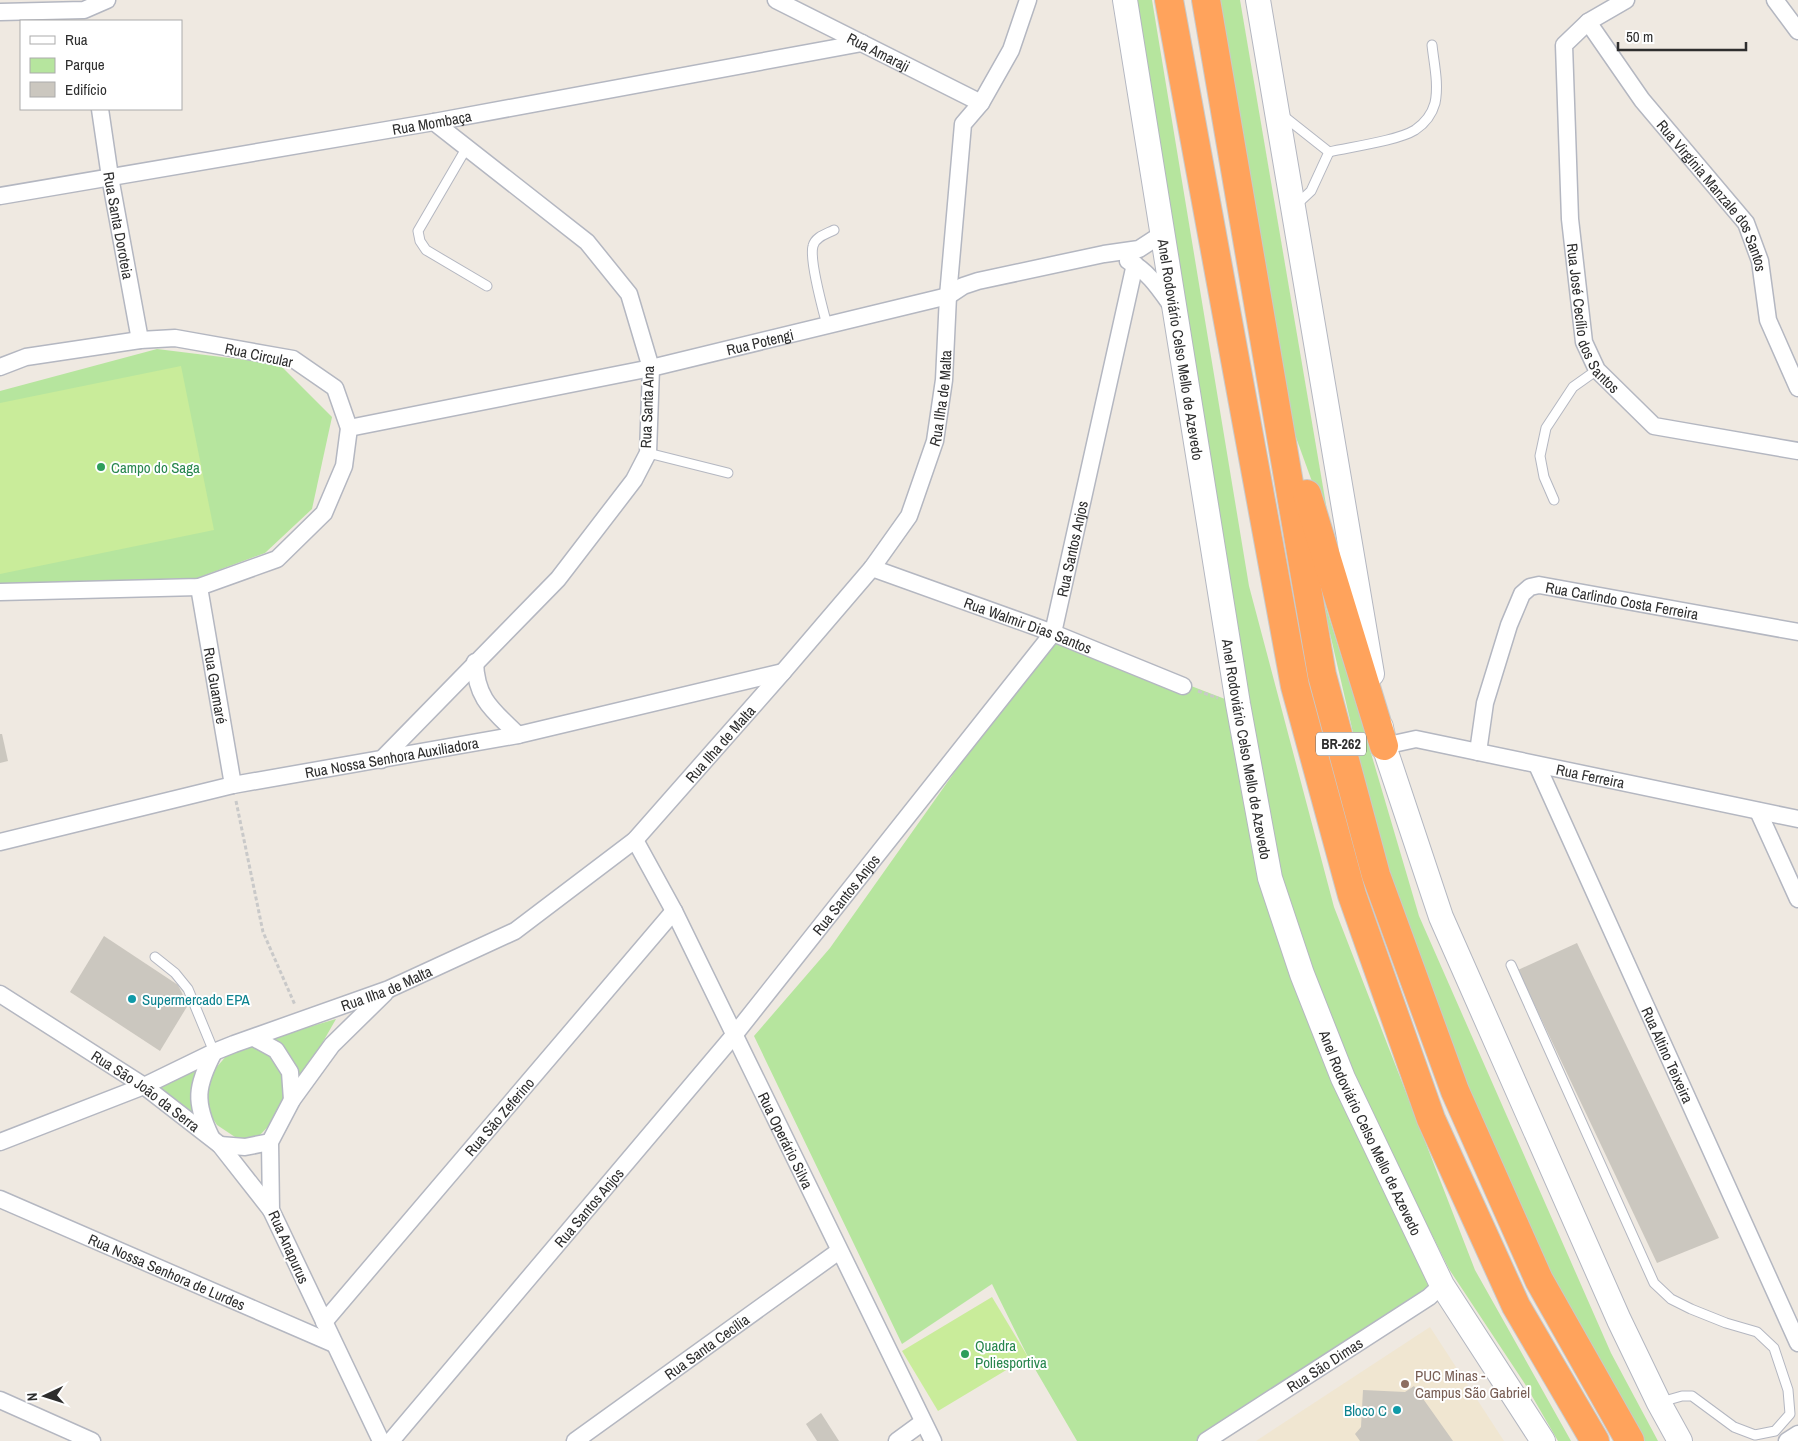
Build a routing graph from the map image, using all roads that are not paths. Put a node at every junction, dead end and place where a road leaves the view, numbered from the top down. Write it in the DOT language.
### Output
graph roads {
  1 [pos="107,0"];
  2 [pos="776,0"];
  3 [pos="1028,0"];
  4 [pos="1125,0"];
  5 [pos="1169,0"];
  6 [pos="1206,0"];
  7 [pos="1258,0"];
  8 [pos="1626,0"];
  9 [pos="1775,0"];
  10 [pos="0,12"];
  11 [pos="85,16"];
  12 [pos="1588,22"];
  13 [pos="1798,31"];
  14 [pos="862,43"];
  15 [pos="1432,45"];
  16 [pos="981,103"];
  17 [pos="100,110"];
  18 [pos="1276,110"];
  19 [pos="434,122"];
  20 [pos="467,147"];
  21 [pos="1329,152"];
  22 [pos="110,177"];
  23 [pos="0,196"];
  24 [pos="1293,208"];
  25 [pos="834,230"];
  26 [pos="1162,234"];
  27 [pos="1104,254"];
  28 [pos="1135,264"];
  29 [pos="487,286"];
  30 [pos="948,296"];
  31 [pos="1175,312"];
  32 [pos="827,325"];
  33 [pos="140,340"];
  34 [pos="0,367"];
  35 [pos="652,368"];
  36 [pos="1597,370"];
  37 [pos="1798,388"];
  38 [pos="1274,389"];
  39 [pos="349,428"];
  40 [pos="1798,452"];
  41 [pos="648,453"];
  42 [pos="728,473"];
  43 [pos="1554,500"];
  44 [pos="872,568"];
  45 [pos="199,587"];
  46 [pos="0,592"];
  47 [pos="1798,632"];
  48 [pos="1052,633"];
  49 [pos="475,662"];
  50 [pos="784,672"];
  51 [pos="1182,686"];
  52 [pos="518,735"];
  53 [pos="1384,746"];
  54 [pos="1478,752"];
  55 [pos="381,760"];
  56 [pos="1537,765"];
  57 [pos="233,785"];
  58 [pos="1758,811"];
  59 [pos="1798,819"];
  60 [pos="635,840"];
  61 [pos="0,842"];
  62 [pos="1798,899"];
  63 [pos="674,911"];
  64 [pos="156,957"];
  65 [pos="1511,965"];
  66 [pos="389,989"];
  67 [pos="0,994"];
  68 [pos="735,1034"];
  69 [pos="254,1038"];
  70 [pos="214,1052"];
  71 [pos="144,1086"];
  72 [pos="292,1100"];
  73 [pos="0,1142"];
  74 [pos="216,1142"];
  75 [pos="270,1142"];
  76 [pos="0,1199"];
  77 [pos="271,1210"];
  78 [pos="839,1251"];
  79 [pos="1442,1285"];
  80 [pos="324,1322"];
  81 [pos="1798,1343"];
  82 [pos="334,1344"];
  83 [pos="0,1400"];
  84 [pos="1659,1403"];
  85 [pos="923,1422"];
  86 [pos="1798,1434"];
  87 [pos="92,1441"];
  88 [pos="381,1441"];
  89 [pos="391,1441"];
  90 [pos="575,1441"];
  91 [pos="897,1441"];
  92 [pos="933,1441"];
  93 [pos="1206,1441"];
  94 [pos="1543,1441"];
  95 [pos="1595,1441"];
  96 [pos="1630,1441"];
  97 [pos="1680,1441"];
  98 [pos="1787,1441"];
  1 -- 11 [label="street"];
  2 -- 14 [label="street, Rua Amaraji"];
  3 -- 16 [label="street, Rua Ilha de Malta"];
  4 -- 26 [label="main road, Anel Rodoviário Celso Mello de Azevedo"];
  5 -- 95 [label="highway, BR-262"];
  6 -- 38 [label="highway, BR-262"];
  7 -- 18 [label="main road"];
  8 -- 12 [label="street"];
  9 -- 13 [label="street"];
  10 -- 11 [label="street"];
  12 -- 36 [label="street, Rua José Cecílio dos Santos"];
  12 -- 37 [label="street, Rua Virgínia Manzale dos Santos"];
  14 -- 16 [label="street, Rua Amaraji"];
  14 -- 19 [label="street, Rua Mombaça"];
  15 -- 21 [label="lane"];
  16 -- 30 [label="street, Rua Ilha de Malta"];
  17 -- 22 [label="street, Rua Santa Doroteia"];
  18 -- 21 [label="lane"];
  18 -- 24 [label="main road"];
  19 -- 20 [label="street, Rua Santa Ana"];
  19 -- 22 [label="street, Rua Mombaça"];
  20 -- 29 [label="lane"];
  20 -- 35 [label="street, Rua Santa Ana"];
  21 -- 24 [label="lane"];
  22 -- 23 [label="street, Rua Mombaça"];
  22 -- 33 [label="street, Rua Santa Doroteia"];
  24 -- 53 [label="main road"];
  25 -- 32 [label="lane"];
  26 -- 27 [label="street, Rua Potengi"];
  26 -- 31 [label="main road, Anel Rodoviário Celso Mello de Azevedo"];
  27 -- 28 [label="street"];
  27 -- 30 [label="street, Rua Potengi"];
  28 -- 31 [label="street"];
  28 -- 48 [label="street, Rua Santos Anjos"];
  30 -- 32 [label="street, Rua Potengi"];
  30 -- 44 [label="street, Rua Ilha de Malta"];
  31 -- 79 [label="main road, Anel Rodoviário Celso Mello de Azevedo"];
  32 -- 35 [label="street, Rua Potengi"];
  33 -- 34 [label="street, Rua Circular"];
  33 -- 39 [label="street, Rua Circular"];
  35 -- 39 [label="street, Rua Potengi"];
  35 -- 41 [label="street, Rua Santa Ana"];
  36 -- 40 [label="street, Rua José Cecílio dos Santos"];
  36 -- 43 [label="lane"];
  38 -- 53 [label="highway"];
  38 -- 96 [label="highway, BR-262"];
  39 -- 45 [label="street, Rua Circular"];
  41 -- 42 [label="lane"];
  41 -- 49 [label="street, Rua Santa Ana"];
  44 -- 48 [label="street, Rua Walmir Dias Santos"];
  44 -- 50 [label="street, Rua Ilha de Malta"];
  45 -- 46 [label="street, Rua Circular"];
  45 -- 57 [label="street, Rua Guamaré"];
  47 -- 54 [label="street, Rua Carlindo Costa Ferreira"];
  48 -- 51 [label="street, Rua Walmir Dias Santos"];
  48 -- 68 [label="street, Rua Santos Anjos"];
  49 -- 52 [label="street"];
  49 -- 55 [label="street, Rua Santa Ana"];
  50 -- 52 [label="street, Rua Nossa Senhora Auxiliadora"];
  50 -- 60 [label="street, Rua Ilha de Malta"];
  52 -- 55 [label="street, Rua Nossa Senhora Auxiliadora"];
  53 -- 54 [label="street, Rua Ferreira"];
  53 -- 84 [label="main road"];
  54 -- 56 [label="street, Rua Ferreira"];
  55 -- 57 [label="street, Rua Nossa Senhora Auxiliadora"];
  56 -- 58 [label="street, Rua Ferreira"];
  56 -- 81 [label="street, Rua Altino Teixeira"];
  57 -- 61 [label="street, Rua Nossa Senhora Auxiliadora"];
  58 -- 59 [label="street, Rua Ferreira"];
  58 -- 62 [label="street"];
  60 -- 63 [label="street, Rua Operário Silva"];
  60 -- 66 [label="street, Rua Ilha de Malta"];
  63 -- 68 [label="street, Rua Operário Silva"];
  63 -- 80 [label="street, Rua São Zeferino"];
  64 -- 70 [label="lane"];
  65 -- 84 [label="lane"];
  66 -- 69 [label="street, Rua Ilha de Malta"];
  66 -- 72 [label="street, Rua Anapurus"];
  67 -- 71 [label="street, Rua São João da Serra"];
  68 -- 78 [label="street, Rua Operário Silva"];
  68 -- 89 [label="street, Rua Santos Anjos"];
  69 -- 70 [label="street, Rua Ilha de Malta"];
  69 -- 72 [label="street"];
  70 -- 71 [label="street, Rua Ilha de Malta"];
  70 -- 74 [label="street"];
  71 -- 73 [label="street, Rua Ilha de Malta"];
  71 -- 74 [label="street, Rua São João da Serra"];
  72 -- 75 [label="street, Rua Anapurus"];
  74 -- 75 [label="street"];
  74 -- 77 [label="street, Rua São João da Serra"];
  75 -- 77 [label="street, Rua Anapurus"];
  76 -- 82 [label="street, Rua Nossa Senhora de Lurdes"];
  77 -- 80 [label="street, Rua Anapurus"];
  78 -- 85 [label="street, Rua Operário Silva"];
  78 -- 90 [label="street, Rua Santa Cecília"];
  79 -- 93 [label="street, Rua São Dimas"];
  79 -- 94 [label="main road, Anel Rodoviário Celso Mello de Azevedo"];
  80 -- 82 [label="street, Rua Anapurus"];
  82 -- 88 [label="street, Rua Anapurus"];
  83 -- 87 [label="street"];
  84 -- 97 [label="main road"];
  85 -- 91 [label="street"];
  85 -- 92 [label="street, Rua Operário Silva"];
  86 -- 98 [label="street"];
}
